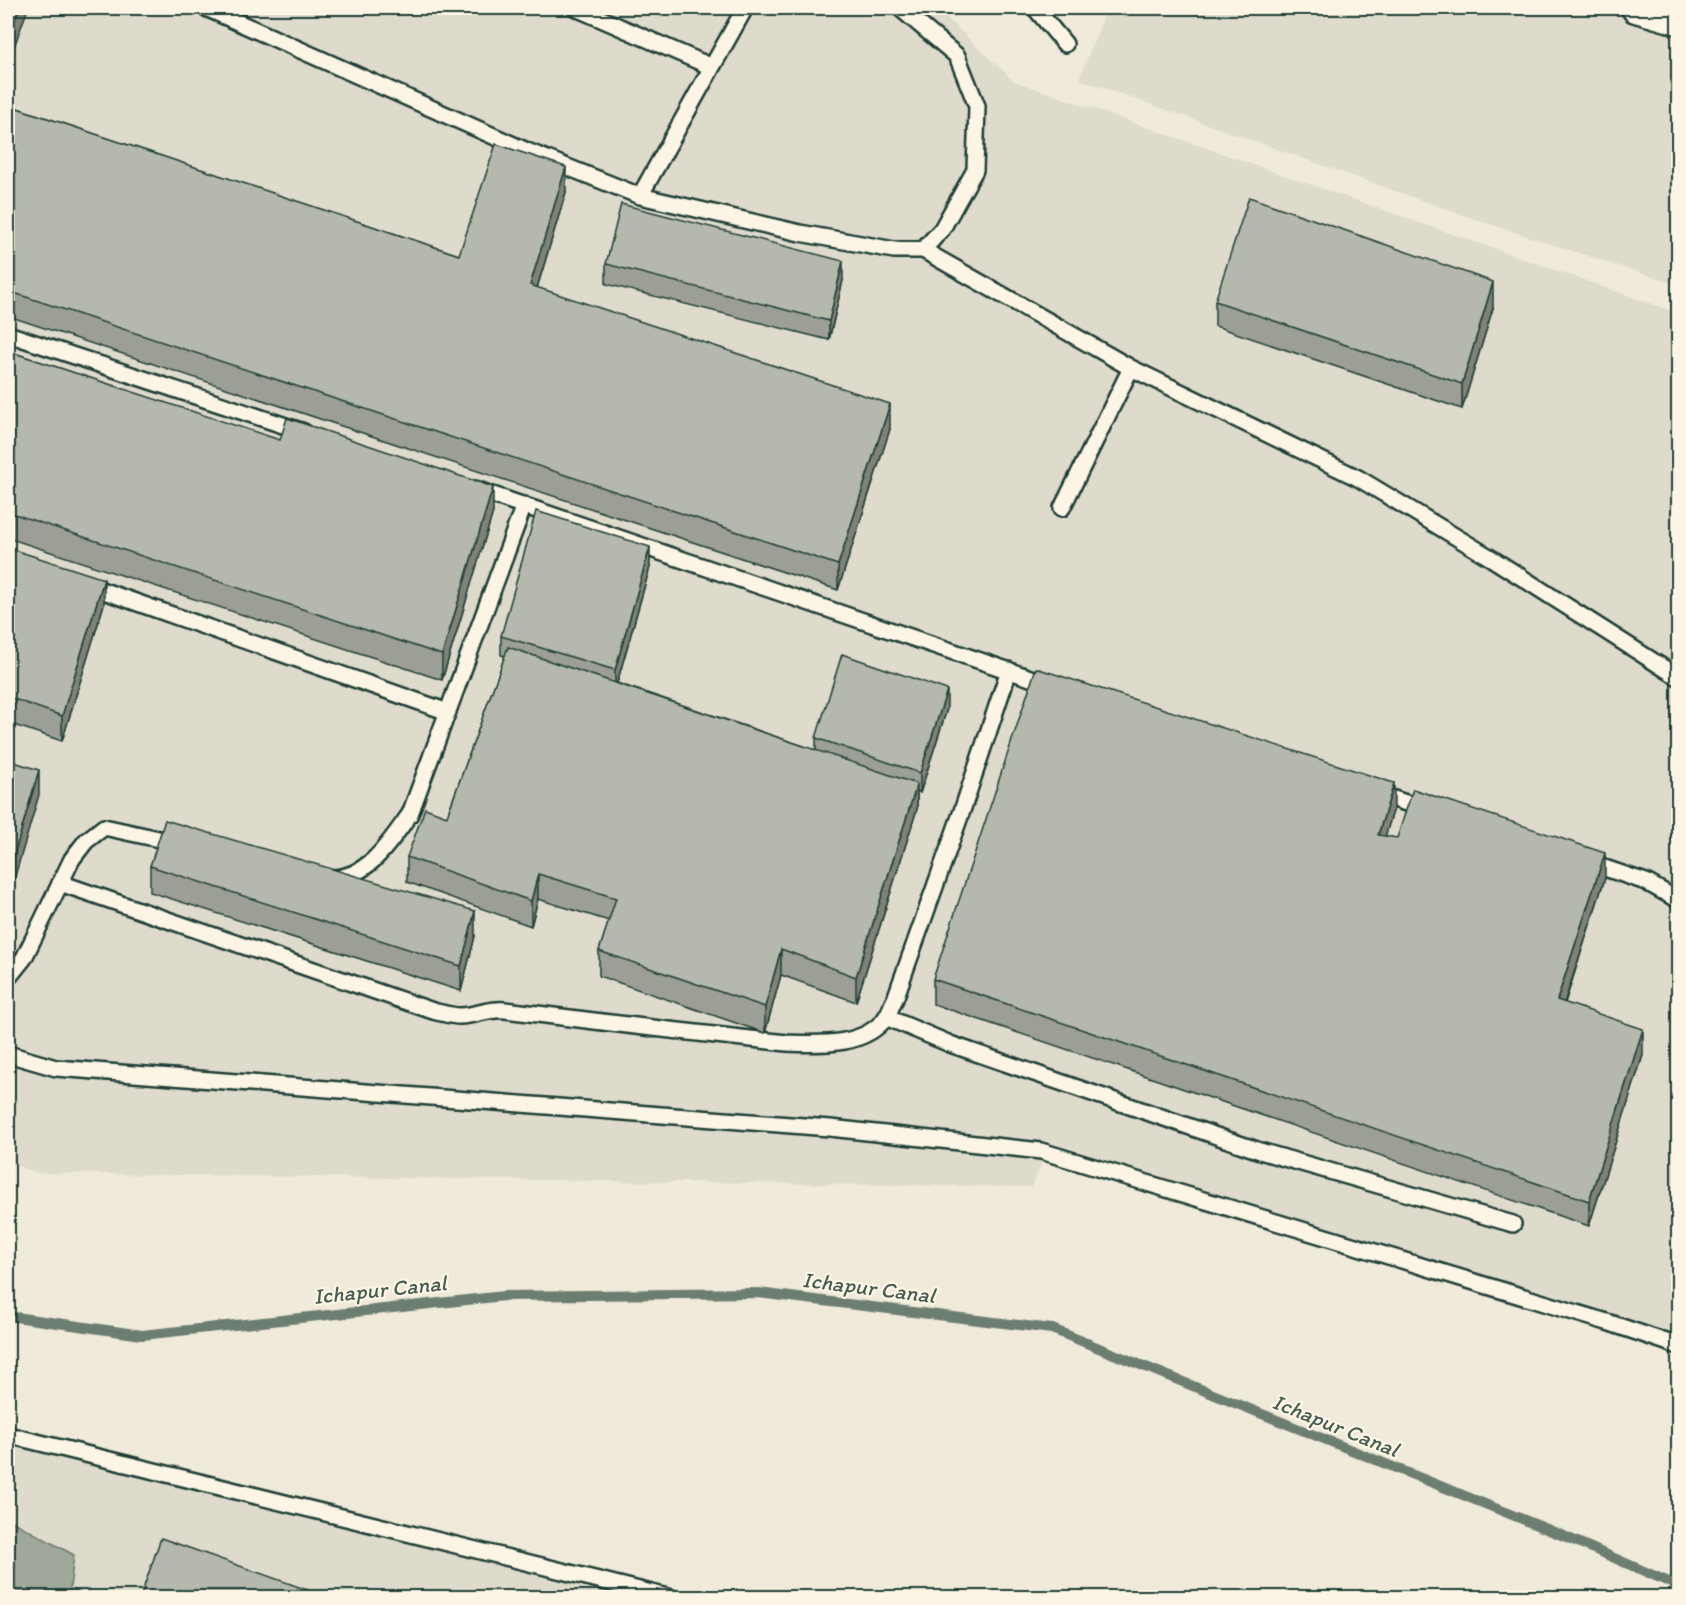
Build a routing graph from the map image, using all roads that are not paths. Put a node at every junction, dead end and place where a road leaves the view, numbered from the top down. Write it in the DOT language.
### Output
graph roads {
  1 [pos="206,8"];
  2 [pos="576,8"];
  3 [pos="745,8"];
  4 [pos="900,8"];
  5 [pos="1035,8"];
  6 [pos="1636,8"];
  7 [pos="1678,20"];
  8 [pos="1065,44"];
  9 [pos="712,67"];
  10 [pos="640,196"];
  11 [pos="923,250"];
  12 [pos="8,334"];
  13 [pos="1131,368"];
  14 [pos="322,438"];
  15 [pos="458,483"];
  16 [pos="524,505"];
  17 [pos="1062,508"];
  18 [pos="75,581"];
  19 [pos="1009,670"];
  20 [pos="1678,677"];
  21 [pos="1064,689"];
  22 [pos="448,712"];
  23 [pos="1365,789"];
  24 [pos="1444,815"];
  25 [pos="193,846"];
  26 [pos="1578,860"];
  27 [pos="320,878"];
  28 [pos="60,883"];
  29 [pos="1678,900"];
  30 [pos="8,978"];
  31 [pos="886,1017"];
  32 [pos="8,1054"];
  33 [pos="1513,1224"];
  34 [pos="1678,1346"];
  35 [pos="8,1435"];
  36 [pos="672,1598"];
  1 -- 10 [label="lane"];
  2 -- 9 [label="lane"];
  3 -- 9 [label="lane"];
  4 -- 11 [label="lane"];
  5 -- 8 [label="lane"];
  6 -- 7 [label="street"];
  9 -- 10 [label="lane"];
  10 -- 11 [label="lane"];
  11 -- 13 [label="lane"];
  12 -- 14 [label="lane"];
  13 -- 17 [label="lane"];
  13 -- 20 [label="lane"];
  15 -- 16 [label="lane"];
  16 -- 19 [label="lane"];
  16 -- 22 [label="lane"];
  18 -- 22 [label="lane"];
  19 -- 21 [label="lane"];
  19 -- 31 [label="lane"];
  22 -- 27 [label="lane"];
  23 -- 24 [label="lane"];
  25 -- 28 [label="lane"];
  26 -- 29 [label="lane"];
  28 -- 30 [label="lane"];
  28 -- 31 [label="lane"];
  31 -- 33 [label="lane"];
  32 -- 34 [label="lane"];
  35 -- 36 [label="lane"];
}
